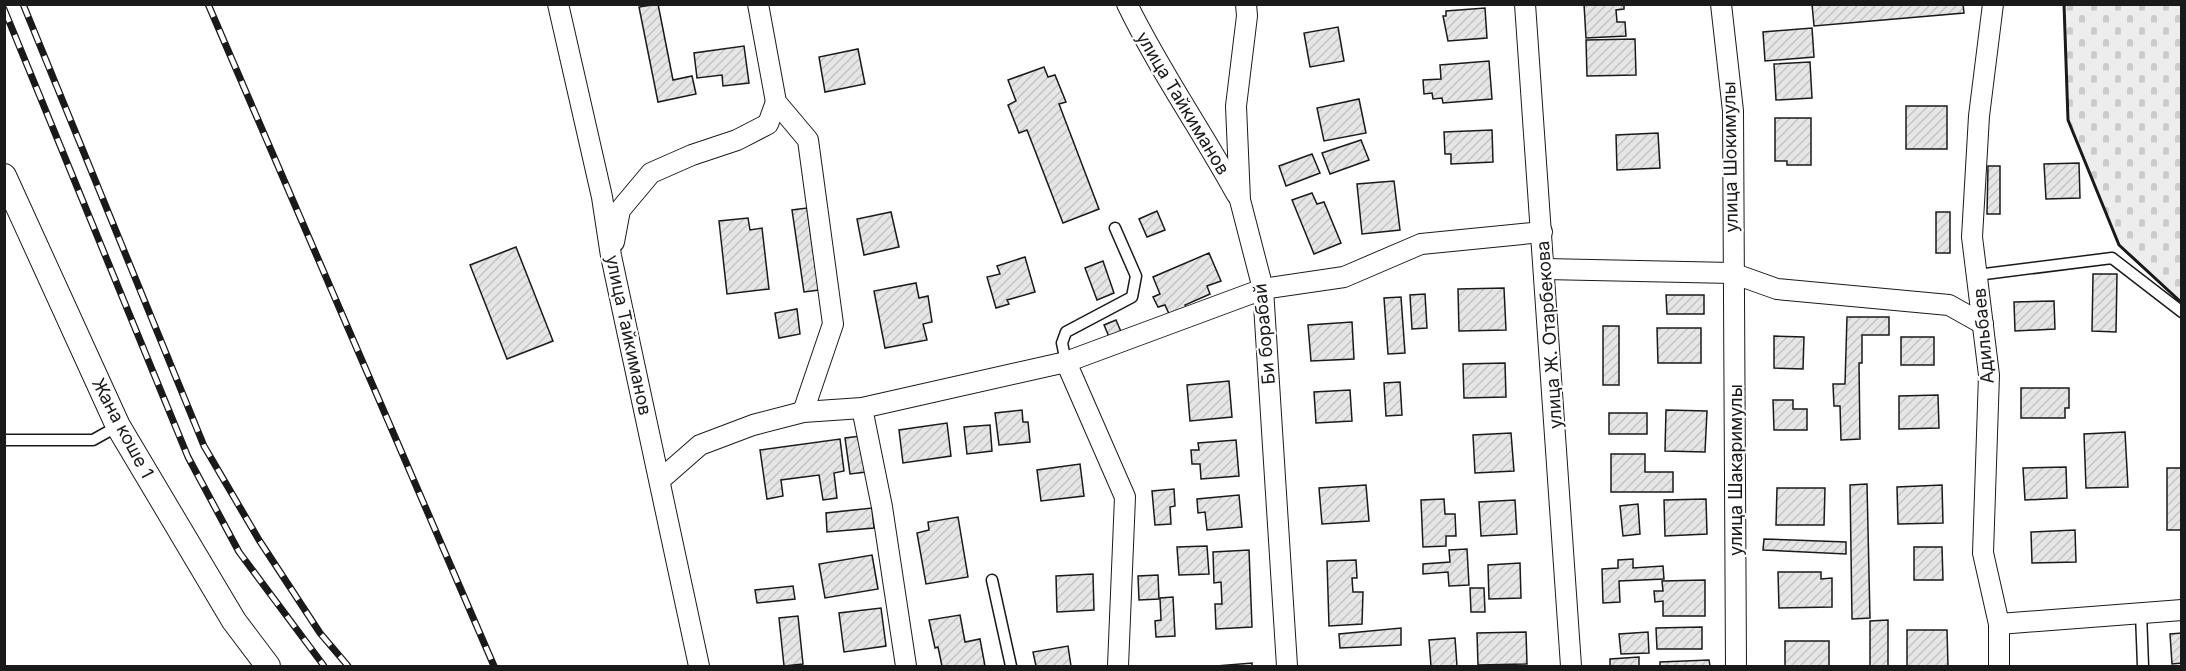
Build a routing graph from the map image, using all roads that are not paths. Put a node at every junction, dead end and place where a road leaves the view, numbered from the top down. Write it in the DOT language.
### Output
graph roads {
  1 [pos="558,4"];
  2 [pos="758,4"];
  3 [pos="1127,4"];
  4 [pos="1246,4"];
  5 [pos="1525,4"];
  6 [pos="1722,4"];
  7 [pos="1992,4"];
  8 [pos="776,102"];
  9 [pos="4,176"];
  10 [pos="1240,200"];
  11 [pos="1115,228"];
  12 [pos="1542,232"];
  13 [pos="611,256"];
  14 [pos="1545,269"];
  15 [pos="1732,273"];
  16 [pos="1977,275"];
  17 [pos="1263,289"];
  18 [pos="2181,312"];
  19 [pos="1983,324"];
  20 [pos="1066,362"];
  21 [pos="862,408"];
  22 [pos="803,412"];
  23 [pos="118,426"];
  24 [pos="4,440"];
  25 [pos="660,480"];
  26 [pos="992,580"];
  27 [pos="2181,610"];
  28 [pos="2141,614"];
  29 [pos="1999,624"];
  30 [pos="268,666"];
  31 [pos="699,666"];
  32 [pos="906,666"];
  33 [pos="1011,666"];
  34 [pos="1118,666"];
  35 [pos="1287,666"];
  36 [pos="1571,666"];
  37 [pos="1736,666"];
  38 [pos="1999,666"];
  39 [pos="2143,666"];
  1 -- 13 [label="street, улица Тайкиманов"];
  2 -- 8 [label="street"];
  3 -- 10 [label="street, улица Тайкиманов"];
  4 -- 10 [label="street, Би борабай"];
  5 -- 12 [label="street, улица Ж. Отарбекова"];
  6 -- 15 [label="street, улица Шокимулы"];
  7 -- 16 [label="street, Адильбаев"];
  8 -- 13 [label="street"];
  8 -- 22 [label="street"];
  9 -- 23 [label="street, Жана коше 1"];
  10 -- 17 [label="street, Би борабай"];
  11 -- 20 [label="lane"];
  12 -- 14 [label="street, улица Ж. Отарбекова"];
  12 -- 17 [label="street"];
  13 -- 25 [label="street, улица Тайкиманов"];
  14 -- 15 [label="street"];
  14 -- 36 [label="street, улица Ж. Отарбекова"];
  15 -- 19 [label="street"];
  15 -- 37 [label="street, улица Шакаримулы"];
  16 -- 18 [label="lane"];
  16 -- 19 [label="street, Адильбаев"];
  17 -- 20 [label="street"];
  17 -- 35 [label="street, Би борабай"];
  19 -- 29 [label="street, Адильбаев"];
  20 -- 21 [label="street"];
  20 -- 34 [label="street"];
  21 -- 22 [label="street"];
  21 -- 32 [label="street"];
  22 -- 25 [label="street"];
  23 -- 24 [label="lane"];
  23 -- 30 [label="street, Жана коше 1"];
  25 -- 31 [label="street, улица Тайкиманов"];
  26 -- 33 [label="lane"];
  27 -- 28 [label="street"];
  28 -- 29 [label="street"];
  28 -- 39 [label="lane"];
  29 -- 38 [label="street, Адильбаев"];
}
